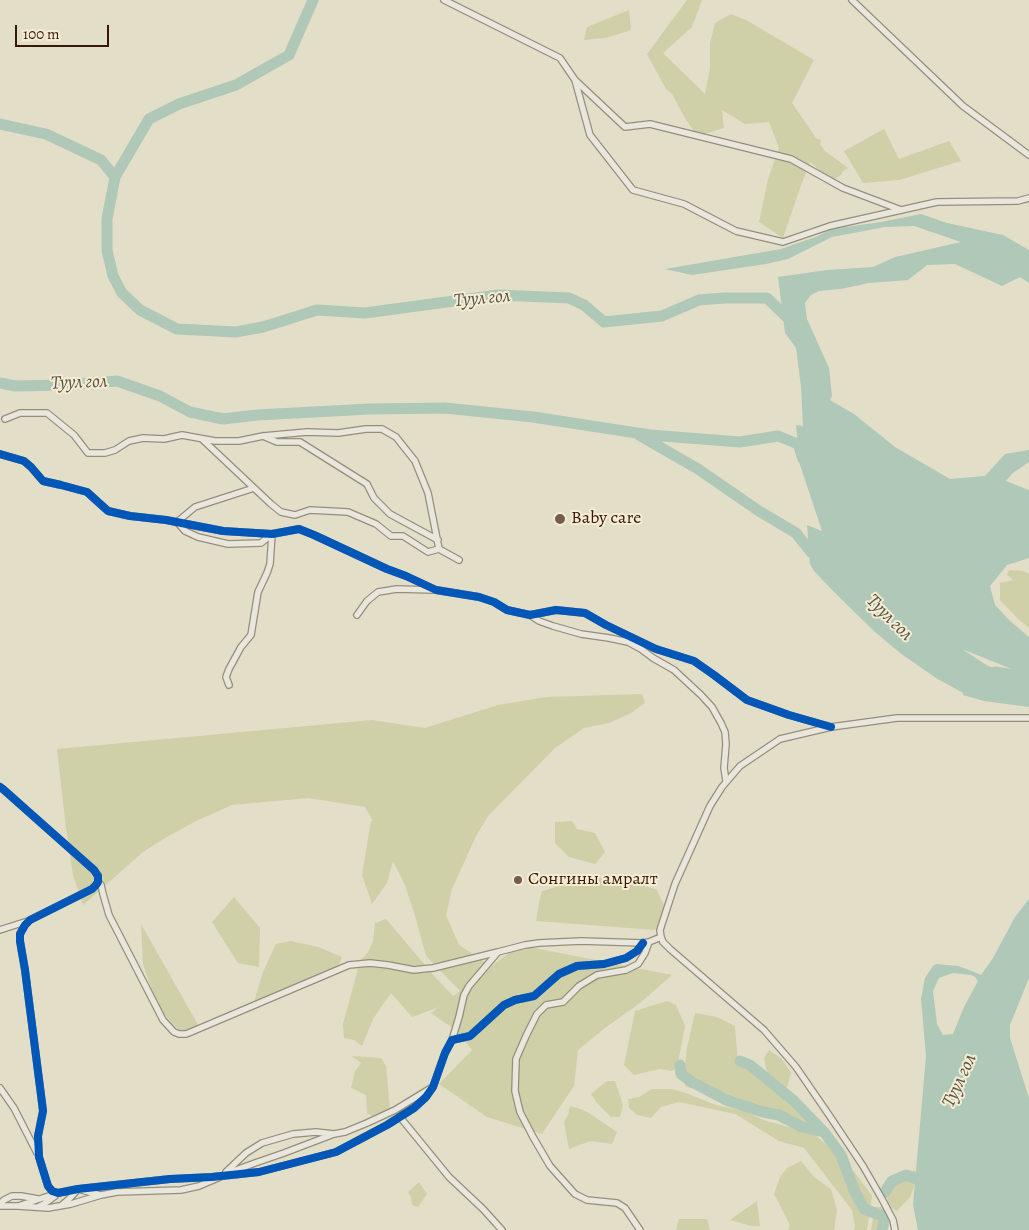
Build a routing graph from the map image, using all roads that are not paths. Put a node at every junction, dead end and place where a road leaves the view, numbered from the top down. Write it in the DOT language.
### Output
graph roads {
  1 [pos="444,0"];
  2 [pos="852,0"];
  3 [pos="575,80"];
  4 [pos="1029,155"];
  5 [pos="1029,198"];
  6 [pos="901,210"];
  7 [pos="5,419"];
  8 [pos="263,436"];
  9 [pos="202,439"];
  10 [pos="0,454"];
  11 [pos="254,488"];
  12 [pos="177,522"];
  13 [pos="272,534"];
  14 [pos="438,540"];
  15 [pos="439,549"];
  16 [pos="459,560"];
  17 [pos="436,590"];
  18 [pos="357,615"];
  19 [pos="530,615"];
  20 [pos="230,685"];
  21 [pos="1029,718"];
  22 [pos="831,727"];
  23 [pos="726,781"];
  24 [pos="0,787"];
  25 [pos="98,882"];
  26 [pos="30,920"];
  27 [pos="0,930"];
  28 [pos="661,937"];
  29 [pos="646,943"];
  30 [pos="498,952"];
  31 [pos="452,1040"];
  32 [pos="433,1087"];
  33 [pos="0,1088"];
  34 [pos="400,1117"];
  35 [pos="334,1134"];
  36 [pos="39,1157"];
  37 [pos="223,1176"];
  38 [pos="78,1188"];
  39 [pos="58,1193"];
  40 [pos="101,1195"];
  41 [pos="41,1199"];
  42 [pos="0,1205"];
  43 [pos="18,1206"];
  44 [pos="60,1206"];
  45 [pos="34,1208"];
  46 [pos="502,1230"];
  47 [pos="640,1230"];
  48 [pos="895,1230"];
  1 -- 3 [label="street"];
  2 -- 4 [label="street"];
  3 -- 6 [label="street"];
  3 -- 6 [label="street"];
  5 -- 6 [label="street"];
  7 -- 9 [label="street"];
  8 -- 9 [label="street"];
  8 -- 14 [label="street"];
  8 -- 14 [label="street"];
  9 -- 11 [label="street"];
  10 -- 12 [label="street"];
  11 -- 12 [label="street"];
  11 -- 15 [label="street"];
  12 -- 13 [label="street"];
  12 -- 13 [label="street"];
  13 -- 17 [label="street"];
  13 -- 20 [label="street"];
  14 -- 15 [label="street"];
  15 -- 16 [label="street"];
  17 -- 18 [label="street"];
  17 -- 19 [label="street"];
  19 -- 22 [label="street"];
  19 -- 23 [label="street"];
  21 -- 22 [label="street"];
  22 -- 23 [label="street"];
  23 -- 28 [label="street"];
  24 -- 25 [label="street"];
  25 -- 26 [label="street"];
  25 -- 30 [label="street"];
  26 -- 27 [label="street"];
  26 -- 36 [label="street"];
  28 -- 29 [label="street"];
  28 -- 48 [label="street"];
  29 -- 30 [label="street"];
  29 -- 31 [label="street"];
  29 -- 47 [label="street"];
  30 -- 31 [label="street"];
  31 -- 32 [label="street"];
  32 -- 34 [label="street"];
  32 -- 35 [label="street"];
  33 -- 36 [label="street"];
  34 -- 37 [label="street"];
  34 -- 46 [label="street"];
  35 -- 37 [label="street"];
  35 -- 37 [label="street"];
  36 -- 39 [label="street"];
  37 -- 38 [label="street"];
  37 -- 40 [label="street"];
  38 -- 39 [label="street"];
  38 -- 40 [label="street"];
  38 -- 44 [label="street"];
  39 -- 41 [label="street"];
  39 -- 45 [label="street"];
  40 -- 44 [label="street"];
  41 -- 42 [label="street"];
  41 -- 43 [label="street"];
  42 -- 43 [label="street"];
  43 -- 45 [label="street"];
  44 -- 45 [label="street"];
}
